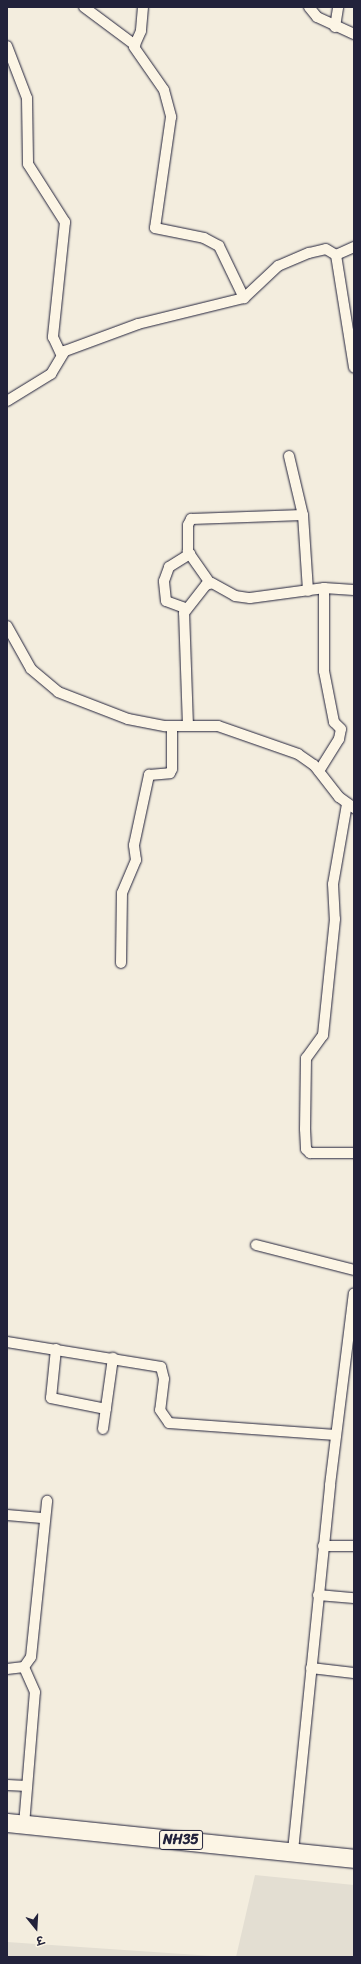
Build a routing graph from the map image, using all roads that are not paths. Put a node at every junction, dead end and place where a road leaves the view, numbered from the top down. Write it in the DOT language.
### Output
graph roads {
  1 [pos="84,7"];
  2 [pos="143,7"];
  3 [pos="309,7"];
  4 [pos="338,7"];
  5 [pos="335,27"];
  6 [pos="354,34"];
  7 [pos="135,45"];
  8 [pos="7,46"];
  9 [pos="354,247"];
  10 [pos="336,255"];
  11 [pos="244,298"];
  12 [pos="61,354"];
  13 [pos="354,368"];
  14 [pos="7,402"];
  15 [pos="289,456"];
  16 [pos="303,515"];
  17 [pos="190,554"];
  18 [pos="210,582"];
  19 [pos="324,588"];
  20 [pos="354,590"];
  21 [pos="308,591"];
  22 [pos="185,608"];
  23 [pos="7,626"];
  24 [pos="172,726"];
  25 [pos="188,726"];
  26 [pos="319,771"];
  27 [pos="350,806"];
  28 [pos="122,963"];
  29 [pos="354,1153"];
  30 [pos="256,1245"];
  31 [pos="354,1270"];
  32 [pos="354,1293"];
  33 [pos="352,1327"];
  34 [pos="7,1342"];
  35 [pos="56,1349"];
  36 [pos="113,1358"];
  37 [pos="106,1409"];
  38 [pos="103,1429"];
  39 [pos="336,1435"];
  40 [pos="47,1501"];
  41 [pos="7,1515"];
  42 [pos="45,1518"];
  43 [pos="323,1546"];
  44 [pos="354,1546"];
  45 [pos="318,1595"];
  46 [pos="354,1598"];
  47 [pos="24,1667"];
  48 [pos="311,1668"];
  49 [pos="7,1669"];
  50 [pos="354,1673"];
  51 [pos="7,1785"];
  52 [pos="27,1786"];
  53 [pos="16,1824"];
  54 [pos="293,1851"];
  55 [pos="354,1858"];
  1 -- 7 [label="street"];
  2 -- 7 [label="street"];
  3 -- 5 [label="street"];
  4 -- 5 [label="street"];
  5 -- 6 [label="street"];
  7 -- 11 [label="street"];
  8 -- 12 [label="street"];
  9 -- 10 [label="street"];
  10 -- 11 [label="street"];
  10 -- 13 [label="street"];
  11 -- 12 [label="street"];
  12 -- 14 [label="street"];
  15 -- 16 [label="street"];
  16 -- 17 [label="street"];
  16 -- 21 [label="street"];
  17 -- 18 [label="street"];
  17 -- 22 [label="street"];
  18 -- 21 [label="street"];
  18 -- 22 [label="street"];
  19 -- 20 [label="street"];
  19 -- 21 [label="street"];
  19 -- 26 [label="street"];
  22 -- 25 [label="street"];
  23 -- 24 [label="street"];
  24 -- 25 [label="street"];
  24 -- 28 [label="street"];
  25 -- 26 [label="street"];
  26 -- 27 [label="street"];
  27 -- 29 [label="street"];
  30 -- 31 [label="street"];
  32 -- 33 [label="street"];
  33 -- 39 [label="street"];
  34 -- 35 [label="street"];
  35 -- 36 [label="street"];
  35 -- 37 [label="street"];
  36 -- 37 [label="street"];
  36 -- 39 [label="street"];
  37 -- 38 [label="street"];
  39 -- 43 [label="street"];
  40 -- 42 [label="street"];
  41 -- 42 [label="street"];
  42 -- 47 [label="street"];
  43 -- 44 [label="street"];
  43 -- 45 [label="street"];
  45 -- 46 [label="street"];
  45 -- 48 [label="street"];
  47 -- 49 [label="street"];
  47 -- 52 [label="street"];
  48 -- 50 [label="street"];
  48 -- 54 [label="street"];
  51 -- 52 [label="street"];
  52 -- 53 [label="street"];
  53 -- 54 [label="highway, NH35"];
  54 -- 55 [label="highway, NH35"];
}
